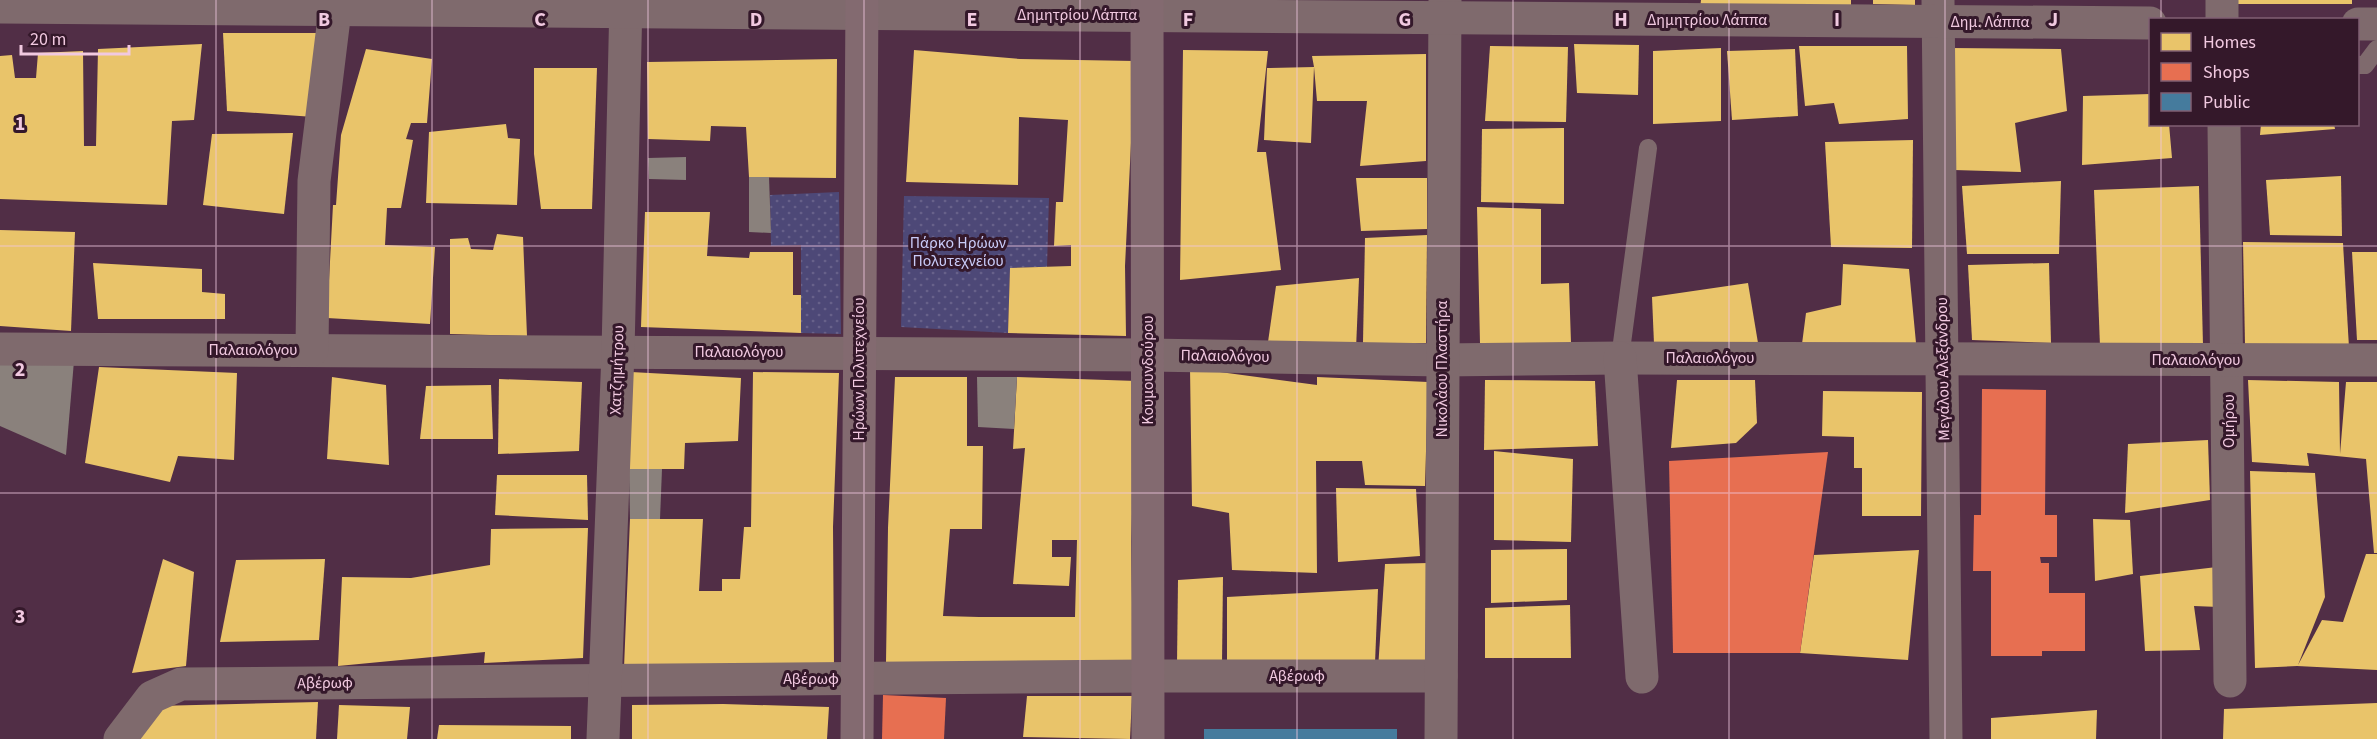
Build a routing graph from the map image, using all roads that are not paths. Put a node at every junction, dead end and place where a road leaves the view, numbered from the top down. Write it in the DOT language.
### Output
graph roads {
  1 [pos="2222,0"];
  2 [pos="626,6"];
  3 [pos="0,7"];
  4 [pos="862,7"];
  5 [pos="1147,8"];
  6 [pos="335,9"];
  7 [pos="1444,9"];
  8 [pos="1938,11"];
  9 [pos="2222,18"];
  10 [pos="2149,23"];
  11 [pos="2359,24"];
  12 [pos="2377,24"];
  13 [pos="2377,49"];
  14 [pos="2359,66"];
  15 [pos="2224,126"];
  16 [pos="1648,148"];
  17 [pos="0,349"];
  18 [pos="312,350"];
  19 [pos="618,352"];
  20 [pos="859,353"];
  21 [pos="1148,355"];
  22 [pos="1620,358"];
  23 [pos="1943,358"];
  24 [pos="1442,360"];
  25 [pos="2228,360"];
  26 [pos="2377,360"];
  27 [pos="1148,676"];
  28 [pos="1441,676"];
  29 [pos="1642,677"];
  30 [pos="858,679"];
  31 [pos="605,680"];
  32 [pos="2230,681"];
  33 [pos="120,739"];
  34 [pos="603,739"];
  35 [pos="857,739"];
  36 [pos="1148,739"];
  37 [pos="1441,739"];
  38 [pos="1946,739"];
  1 -- 9 [label="street"];
  2 -- 4 [label="street, Δημητρίου Λάππα"];
  2 -- 6 [label="street, Δημητρίου Λάππα"];
  2 -- 19 [label="street, Χατζημήτρου"];
  3 -- 6 [label="street, Δημητρίου Λάππα"];
  4 -- 5 [label="street, Δημητρίου Λάππα"];
  4 -- 20 [label="main road, Ηρώων Πολυτεχνείου"];
  5 -- 7 [label="street, Δημητρίου Λάππα"];
  5 -- 21 [label="main road, Κουμουνδούρου"];
  6 -- 18 [label="street"];
  7 -- 8 [label="street, Δημητρίου Λάππα"];
  7 -- 24 [label="street, Νικολάου Πλαστήρα"];
  8 -- 10 [label="street, Δημ. Λάππα"];
  8 -- 23 [label="street, Μεγάλου Αλεξάνδρου"];
  11 -- 12 [label="street"];
  13 -- 14 [label="lane"];
  15 -- 25 [label="street, Ομήρου"];
  16 -- 22 [label="lane"];
  17 -- 18 [label="street, Παλαιολόγου"];
  18 -- 19 [label="street, Παλαιολόγου"];
  19 -- 20 [label="street, Παλαιολόγου"];
  19 -- 31 [label="street, Χατζημήτρου"];
  20 -- 21 [label="street, Παλαιολόγου"];
  20 -- 30 [label="main road, Ηρώων Πολυτεχνείου"];
  21 -- 24 [label="street, Παλαιολόγου"];
  21 -- 27 [label="main road, Κουμουνδούρου"];
  22 -- 23 [label="street, Παλαιολόγου"];
  22 -- 24 [label="street, Παλαιολόγου"];
  22 -- 29 [label="street"];
  23 -- 25 [label="street, Παλαιολόγου"];
  23 -- 38 [label="street, Μεγάλου Αλεξάνδρου"];
  24 -- 28 [label="street, Νικολάου Πλαστήρα"];
  25 -- 26 [label="street, Παλαιολόγου"];
  25 -- 32 [label="street, Ομήρου"];
  27 -- 28 [label="street, Αβέρωφ"];
  27 -- 30 [label="street, Αβέρωφ"];
  27 -- 36 [label="main road, Κουμουνδούρου"];
  28 -- 37 [label="street, Νικολάου Πλαστήρα"];
  30 -- 31 [label="street, Αβέρωφ"];
  30 -- 35 [label="main road, Ηρώων Πολυτεχνείου"];
  31 -- 33 [label="street, Αβέρωφ"];
  31 -- 34 [label="street, Χατζημήτρου"];
}
